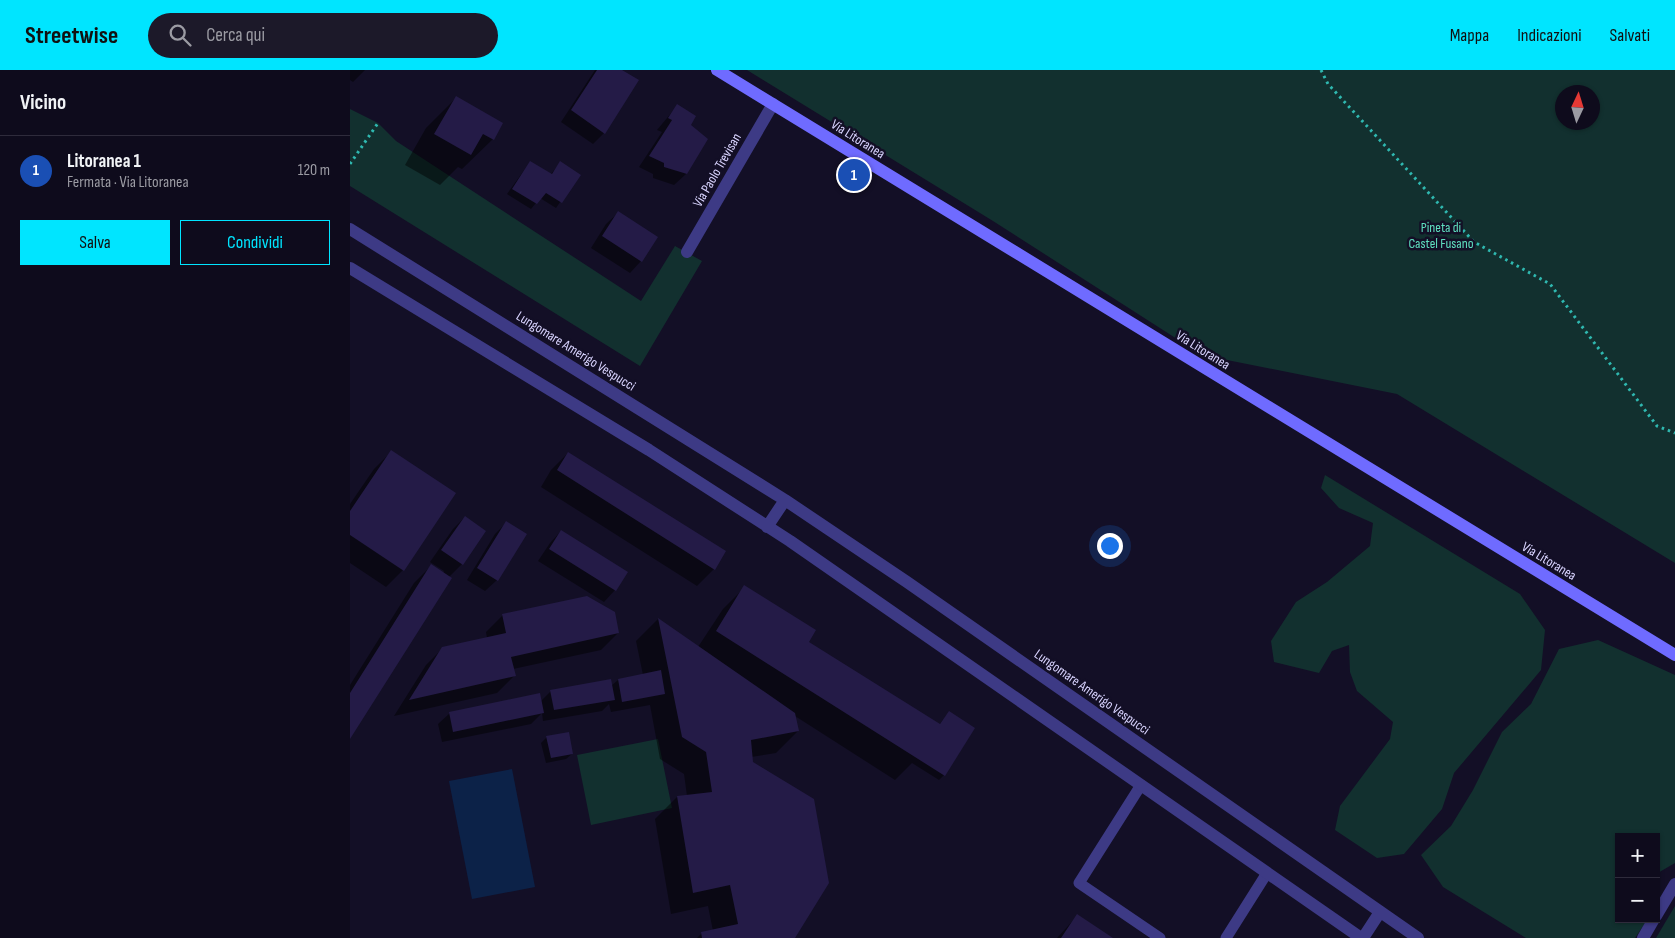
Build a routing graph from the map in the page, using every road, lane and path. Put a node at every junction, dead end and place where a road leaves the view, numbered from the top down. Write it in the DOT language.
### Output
graph roads {
  1 [pos="716,70"];
  2 [pos="1321,70"];
  3 [pos="773,104"];
  4 [pos="378,123"];
  5 [pos="350,164"];
  6 [pos="350,229"];
  7 [pos="687,252"];
  8 [pos="350,268"];
  9 [pos="1675,433"];
  10 [pos="785,500"];
  11 [pos="767,528"];
  12 [pos="1675,655"];
  13 [pos="1142,785"];
  14 [pos="1267,873"];
  15 [pos="1675,884"];
  16 [pos="1660,909"];
  17 [pos="1380,912"];
  18 [pos="1652,923"];
  19 [pos="1160,938"];
  20 [pos="1226,938"];
  21 [pos="1362,938"];
  22 [pos="1418,938"];
  23 [pos="1643,938"];
  1 -- 3 [label="main road, Via Litoranea"];
  2 -- 9 [label="path"];
  3 -- 7 [label="street, Via Paolo Trevisan"];
  3 -- 12 [label="main road, Via Litoranea"];
  4 -- 5 [label="path"];
  6 -- 10 [label="street, Lungomare Amerigo Vespucci"];
  8 -- 11 [label="street"];
  10 -- 11 [label="street"];
  10 -- 17 [label="street, Lungomare Amerigo Vespucci"];
  11 -- 13 [label="street"];
  13 -- 14 [label="street"];
  13 -- 19 [label="lane"];
  14 -- 20 [label="lane"];
  14 -- 21 [label="street"];
  15 -- 16 [label="street"];
  17 -- 21 [label="street"];
  17 -- 22 [label="street, Lungomare Amerigo Vespucci"];
  18 -- 23 [label="street"];
}
